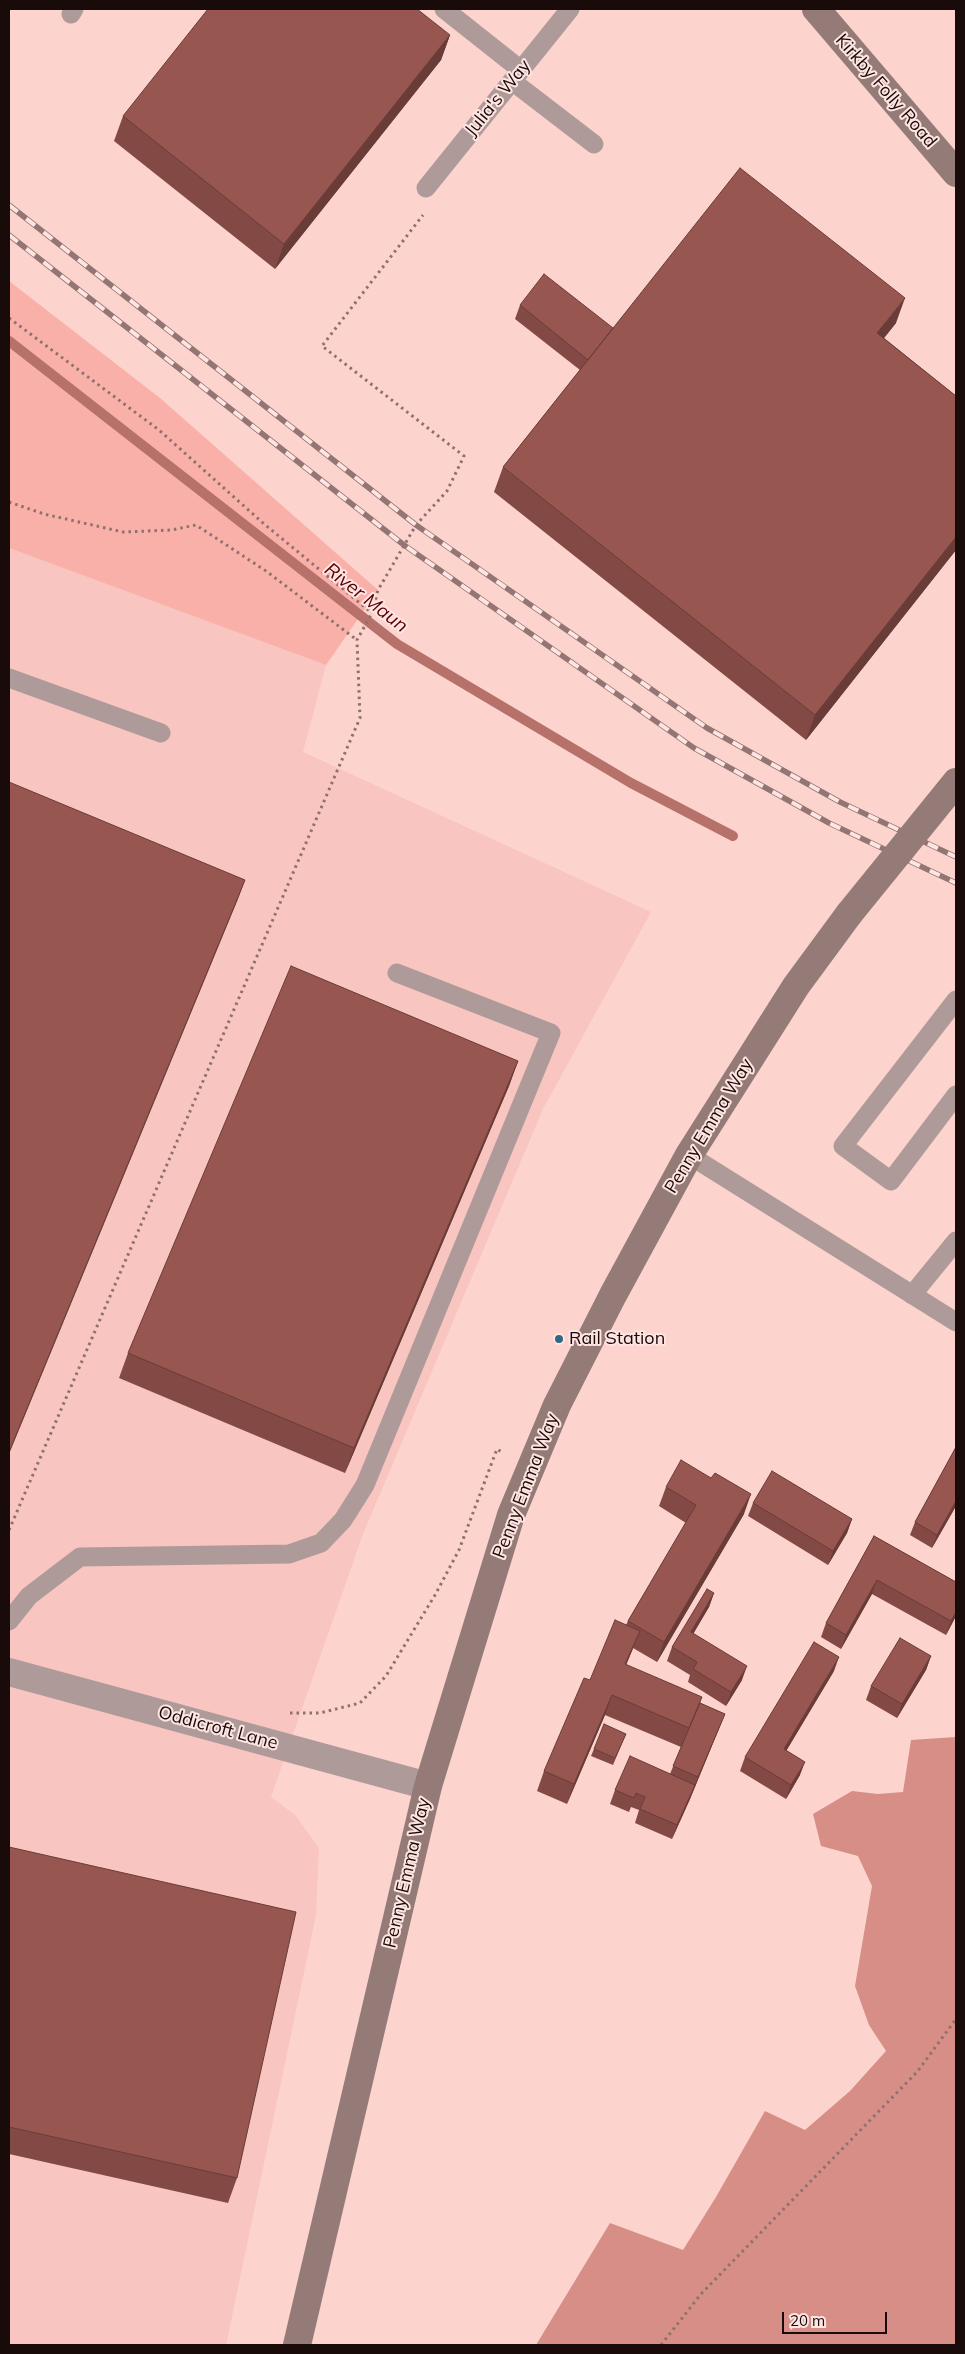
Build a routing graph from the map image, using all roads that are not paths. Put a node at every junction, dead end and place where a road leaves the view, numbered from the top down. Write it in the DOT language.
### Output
graph roads {
  1 [pos="444,9"];
  2 [pos="570,9"];
  3 [pos="816,9"];
  4 [pos="516,75"];
  5 [pos="594,144"];
  6 [pos="956,173"];
  7 [pos="426,188"];
  8 [pos="9,678"];
  9 [pos="161,733"];
  10 [pos="956,782"];
  11 [pos="397,973"];
  12 [pos="956,1000"];
  13 [pos="956,1095"];
  14 [pos="689,1155"];
  15 [pos="956,1241"];
  16 [pos="912,1295"];
  17 [pos="956,1322"];
  18 [pos="9,1621"];
  19 [pos="9,1672"];
  20 [pos="428,1786"];
  21 [pos="297,2345"];
  1 -- 4 [label="lane"];
  2 -- 4 [label="lane, Julia's Way"];
  3 -- 6 [label="main road, Kirkby Folly Road"];
  4 -- 5 [label="lane"];
  4 -- 7 [label="lane, Julia's Way"];
  8 -- 9 [label="lane"];
  10 -- 14 [label="main road, Penny Emma Way, bridge"];
  11 -- 18 [label="lane"];
  12 -- 13 [label="lane"];
  14 -- 16 [label="lane"];
  14 -- 20 [label="main road, Penny Emma Way"];
  15 -- 16 [label="lane"];
  16 -- 17 [label="lane"];
  19 -- 20 [label="street, Oddicroft Lane"];
  20 -- 21 [label="main road, Penny Emma Way"];
}
